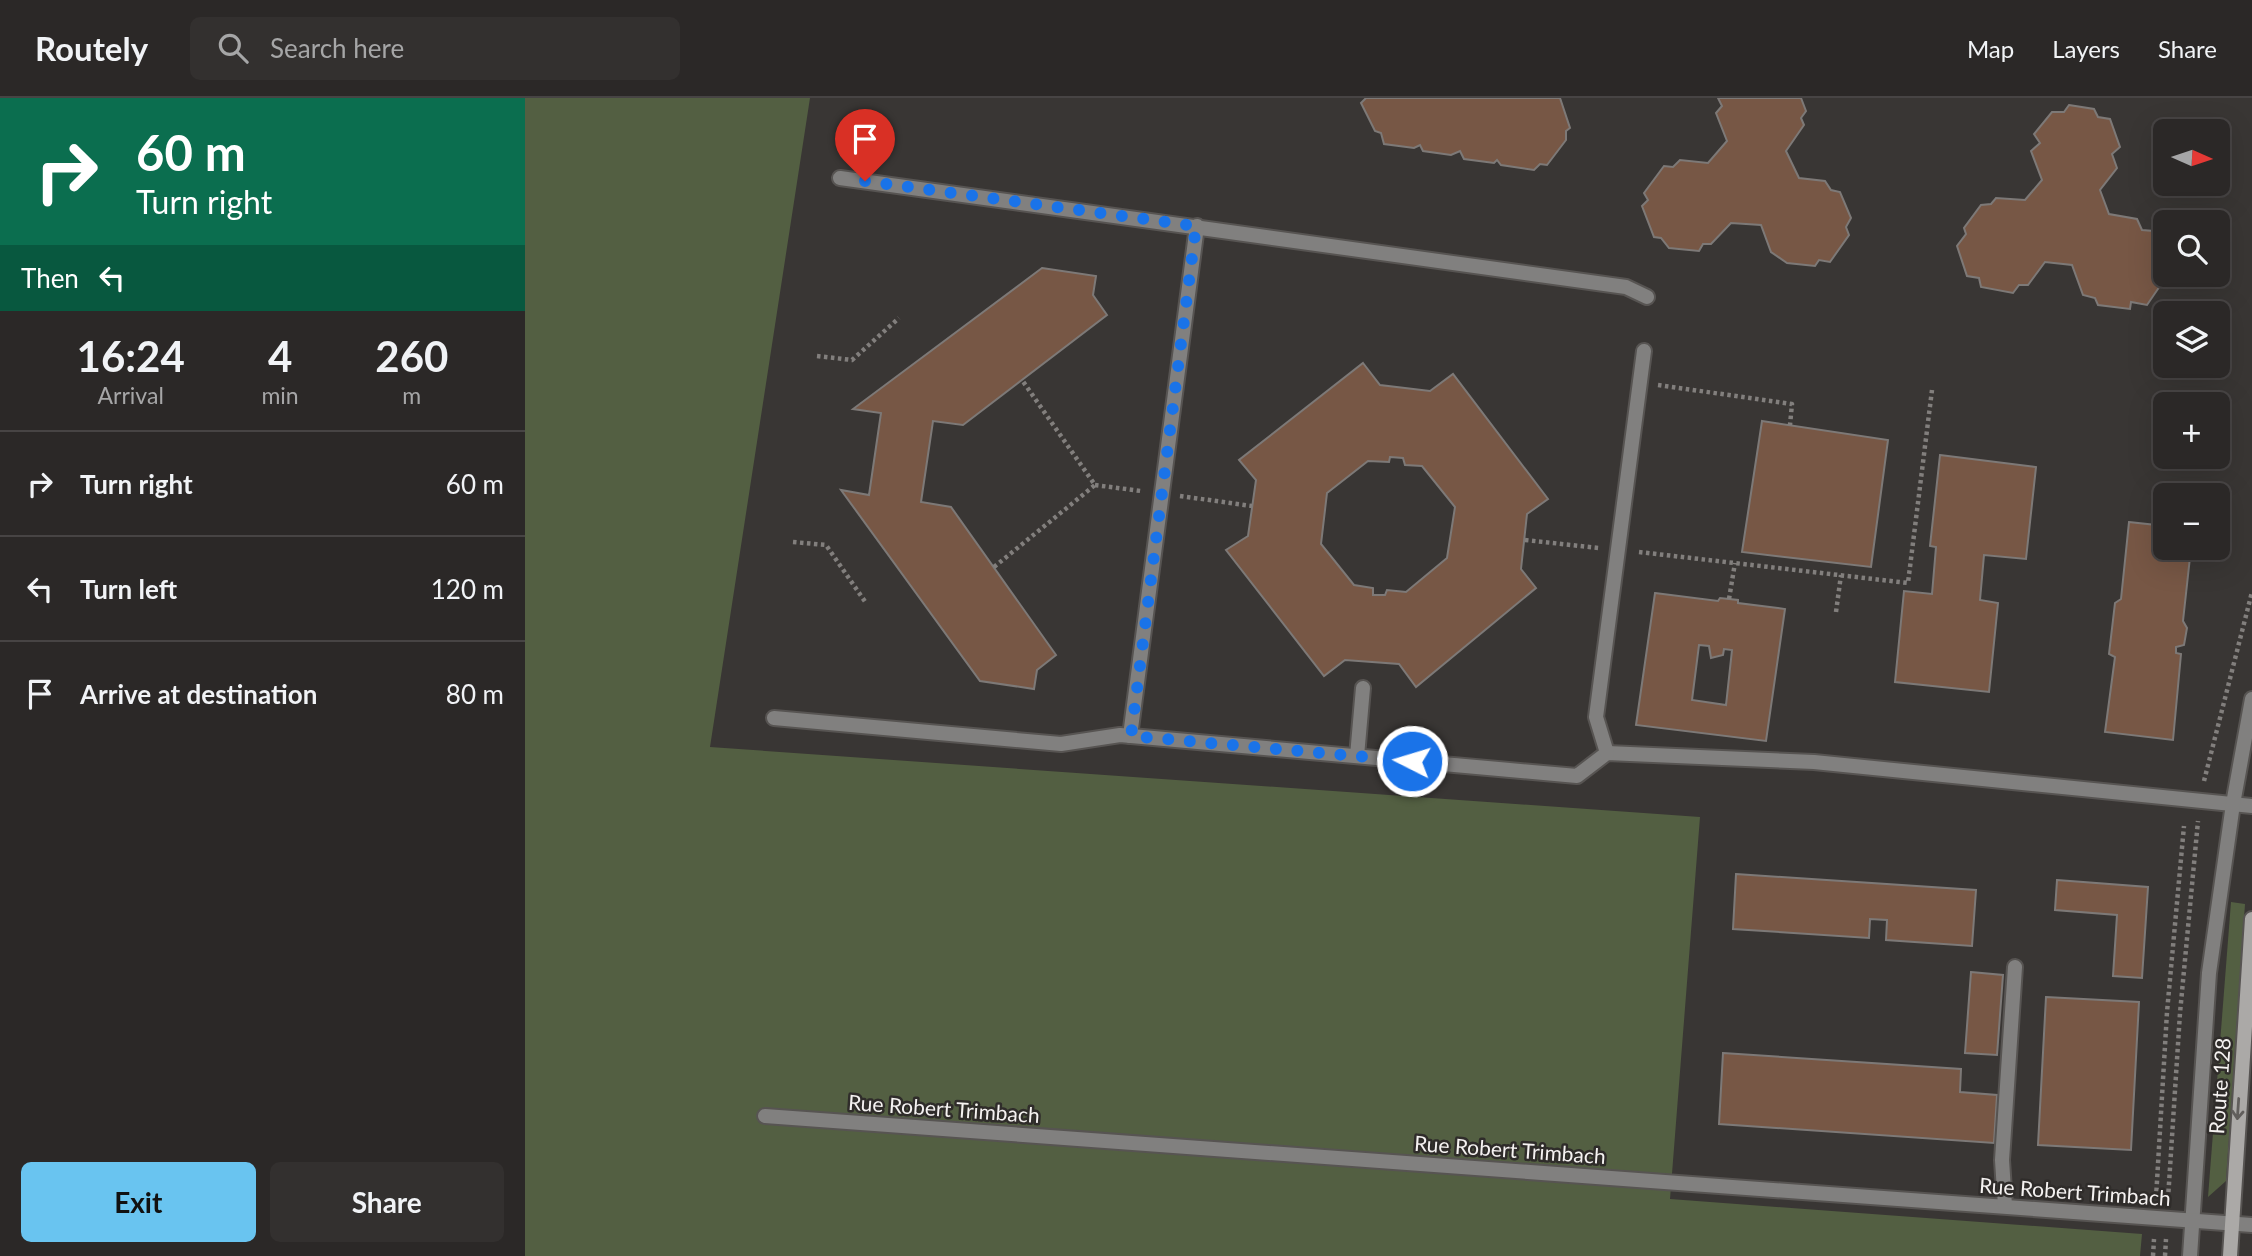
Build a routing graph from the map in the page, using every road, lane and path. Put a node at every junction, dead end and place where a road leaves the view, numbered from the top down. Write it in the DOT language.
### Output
graph roads {
  1 [pos="841,178"];
  2 [pos="1196,226"];
  3 [pos="1647,297"];
  4 [pos="899,318"];
  5 [pos="1644,351"];
  6 [pos="817,356"];
  7 [pos="1022,380"];
  8 [pos="1640,382"];
  9 [pos="1932,390"];
  10 [pos="1790,425"];
  11 [pos="1525,540"];
  12 [pos="793,542"];
  13 [pos="1618,550"];
  14 [pos="1735,563"];
  15 [pos="994,567"];
  16 [pos="1841,575"];
  17 [pos="1729,599"];
  18 [pos="866,603"];
  19 [pos="1836,612"];
  20 [pos="1363,688"];
  21 [pos="2252,699"];
  22 [pos="774,718"];
  23 [pos="1131,736"];
  24 [pos="1607,752"];
  25 [pos="1357,756"];
  26 [pos="2233,804"];
  27 [pos="2252,806"];
  28 [pos="2184,826"];
  29 [pos="2252,919"];
  30 [pos="2015,967"];
  31 [pos="765,1116"];
  32 [pos="2005,1206"];
  33 [pos="2155,1218"];
  34 [pos="2192,1221"];
  35 [pos="2231,1224"];
  36 [pos="2252,1225"];
  37 [pos="2153,1256"];
  38 [pos="2190,1256"];
  39 [pos="2229,1256"];
  1 -- 2 [label="street"];
  2 -- 3 [label="street"];
  2 -- 23 [label="street"];
  4 -- 6 [label="path"];
  5 -- 8 [label="street"];
  7 -- 15 [label="path"];
  8 -- 10 [label="path"];
  8 -- 13 [label="street"];
  9 -- 16 [label="path"];
  11 -- 13 [label="path"];
  12 -- 18 [label="path"];
  13 -- 14 [label="path"];
  13 -- 24 [label="street"];
  14 -- 16 [label="path"];
  14 -- 17 [label="path"];
  16 -- 19 [label="path"];
  20 -- 25 [label="street"];
  21 -- 26 [label="street"];
  22 -- 23 [label="street"];
  23 -- 25 [label="street"];
  24 -- 25 [label="street"];
  24 -- 26 [label="street"];
  26 -- 27 [label="street"];
  26 -- 34 [label="street"];
  28 -- 33 [label="path"];
  29 -- 35 [label="main road, Route 128, one-way"];
  30 -- 32 [label="street"];
  31 -- 32 [label="street, Rue Robert Trimbach"];
  32 -- 33 [label="street, Rue Robert Trimbach"];
  33 -- 34 [label="street, Rue Robert Trimbach"];
  33 -- 37 [label="path"];
  34 -- 35 [label="street, Rue Robert Trimbach"];
  34 -- 38 [label="street"];
  35 -- 36 [label="street, Rue Robert Trimbach"];
  35 -- 39 [label="main road, Route 128"];
}
